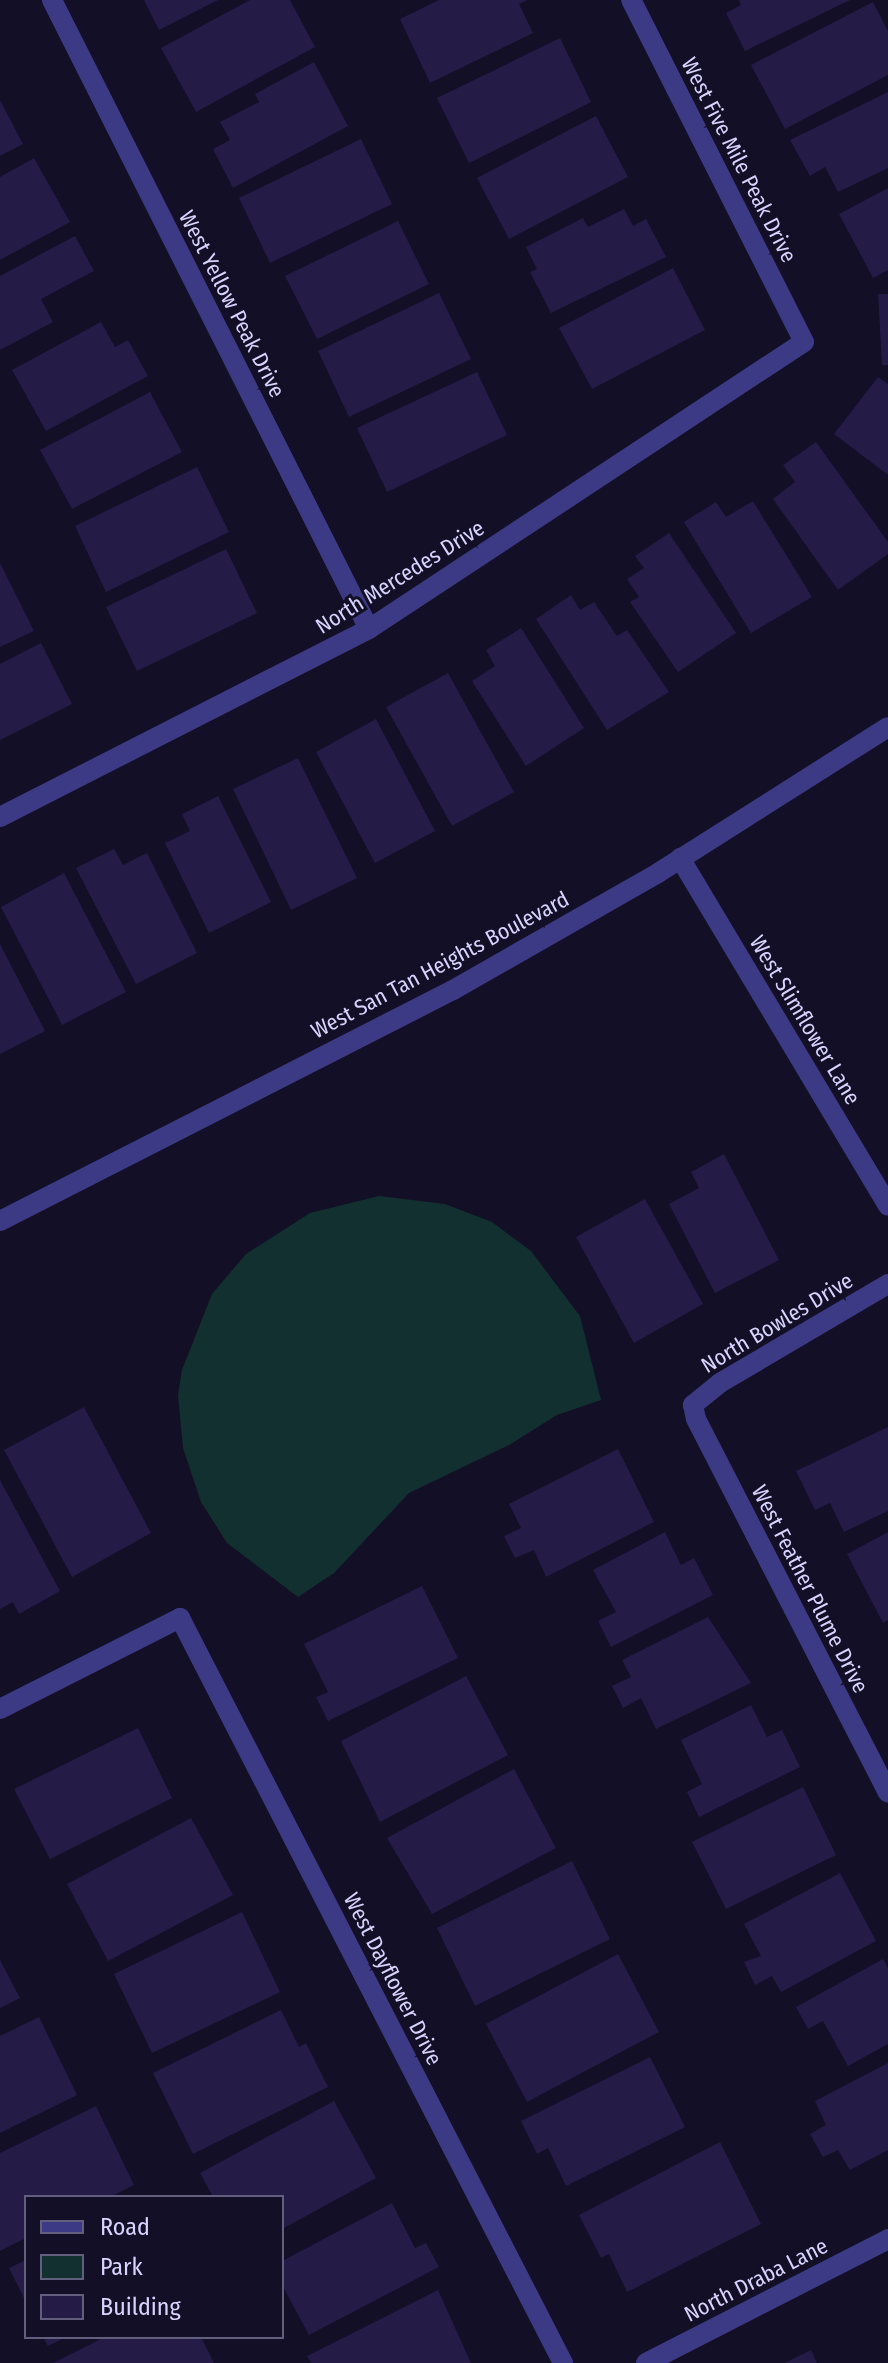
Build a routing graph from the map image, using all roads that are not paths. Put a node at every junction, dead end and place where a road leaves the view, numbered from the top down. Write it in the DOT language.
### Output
graph roads {
  1 [pos="52,0"];
  2 [pos="631,0"];
  3 [pos="804,342"];
  4 [pos="369,629"];
  5 [pos="888,727"];
  6 [pos="0,817"];
  7 [pos="680,858"];
  8 [pos="888,1206"];
  9 [pos="0,1221"];
  10 [pos="888,1284"];
  11 [pos="693,1405"];
  12 [pos="0,1709"];
  13 [pos="888,1793"];
  14 [pos="888,2239"];
  15 [pos="563,2363"];
  16 [pos="646,2363"];
  1 -- 4 [label="street, West Yellow Peak Drive"];
  2 -- 3 [label="street, West Five Mile Peak Drive"];
  3 -- 4 [label="street, North Mercedes Drive"];
  4 -- 6 [label="street, North Mercedes Drive"];
  5 -- 7 [label="street, West San Tan Heights Boulevard"];
  7 -- 8 [label="street, West Slimflower Lane"];
  7 -- 9 [label="street, West San Tan Heights Boulevard"];
  10 -- 11 [label="street, North Bowles Drive"];
  11 -- 13 [label="street, West Feather Plume Drive"];
  12 -- 15 [label="street, West Dayflower Drive"];
  14 -- 16 [label="street, North Draba Lane"];
}
